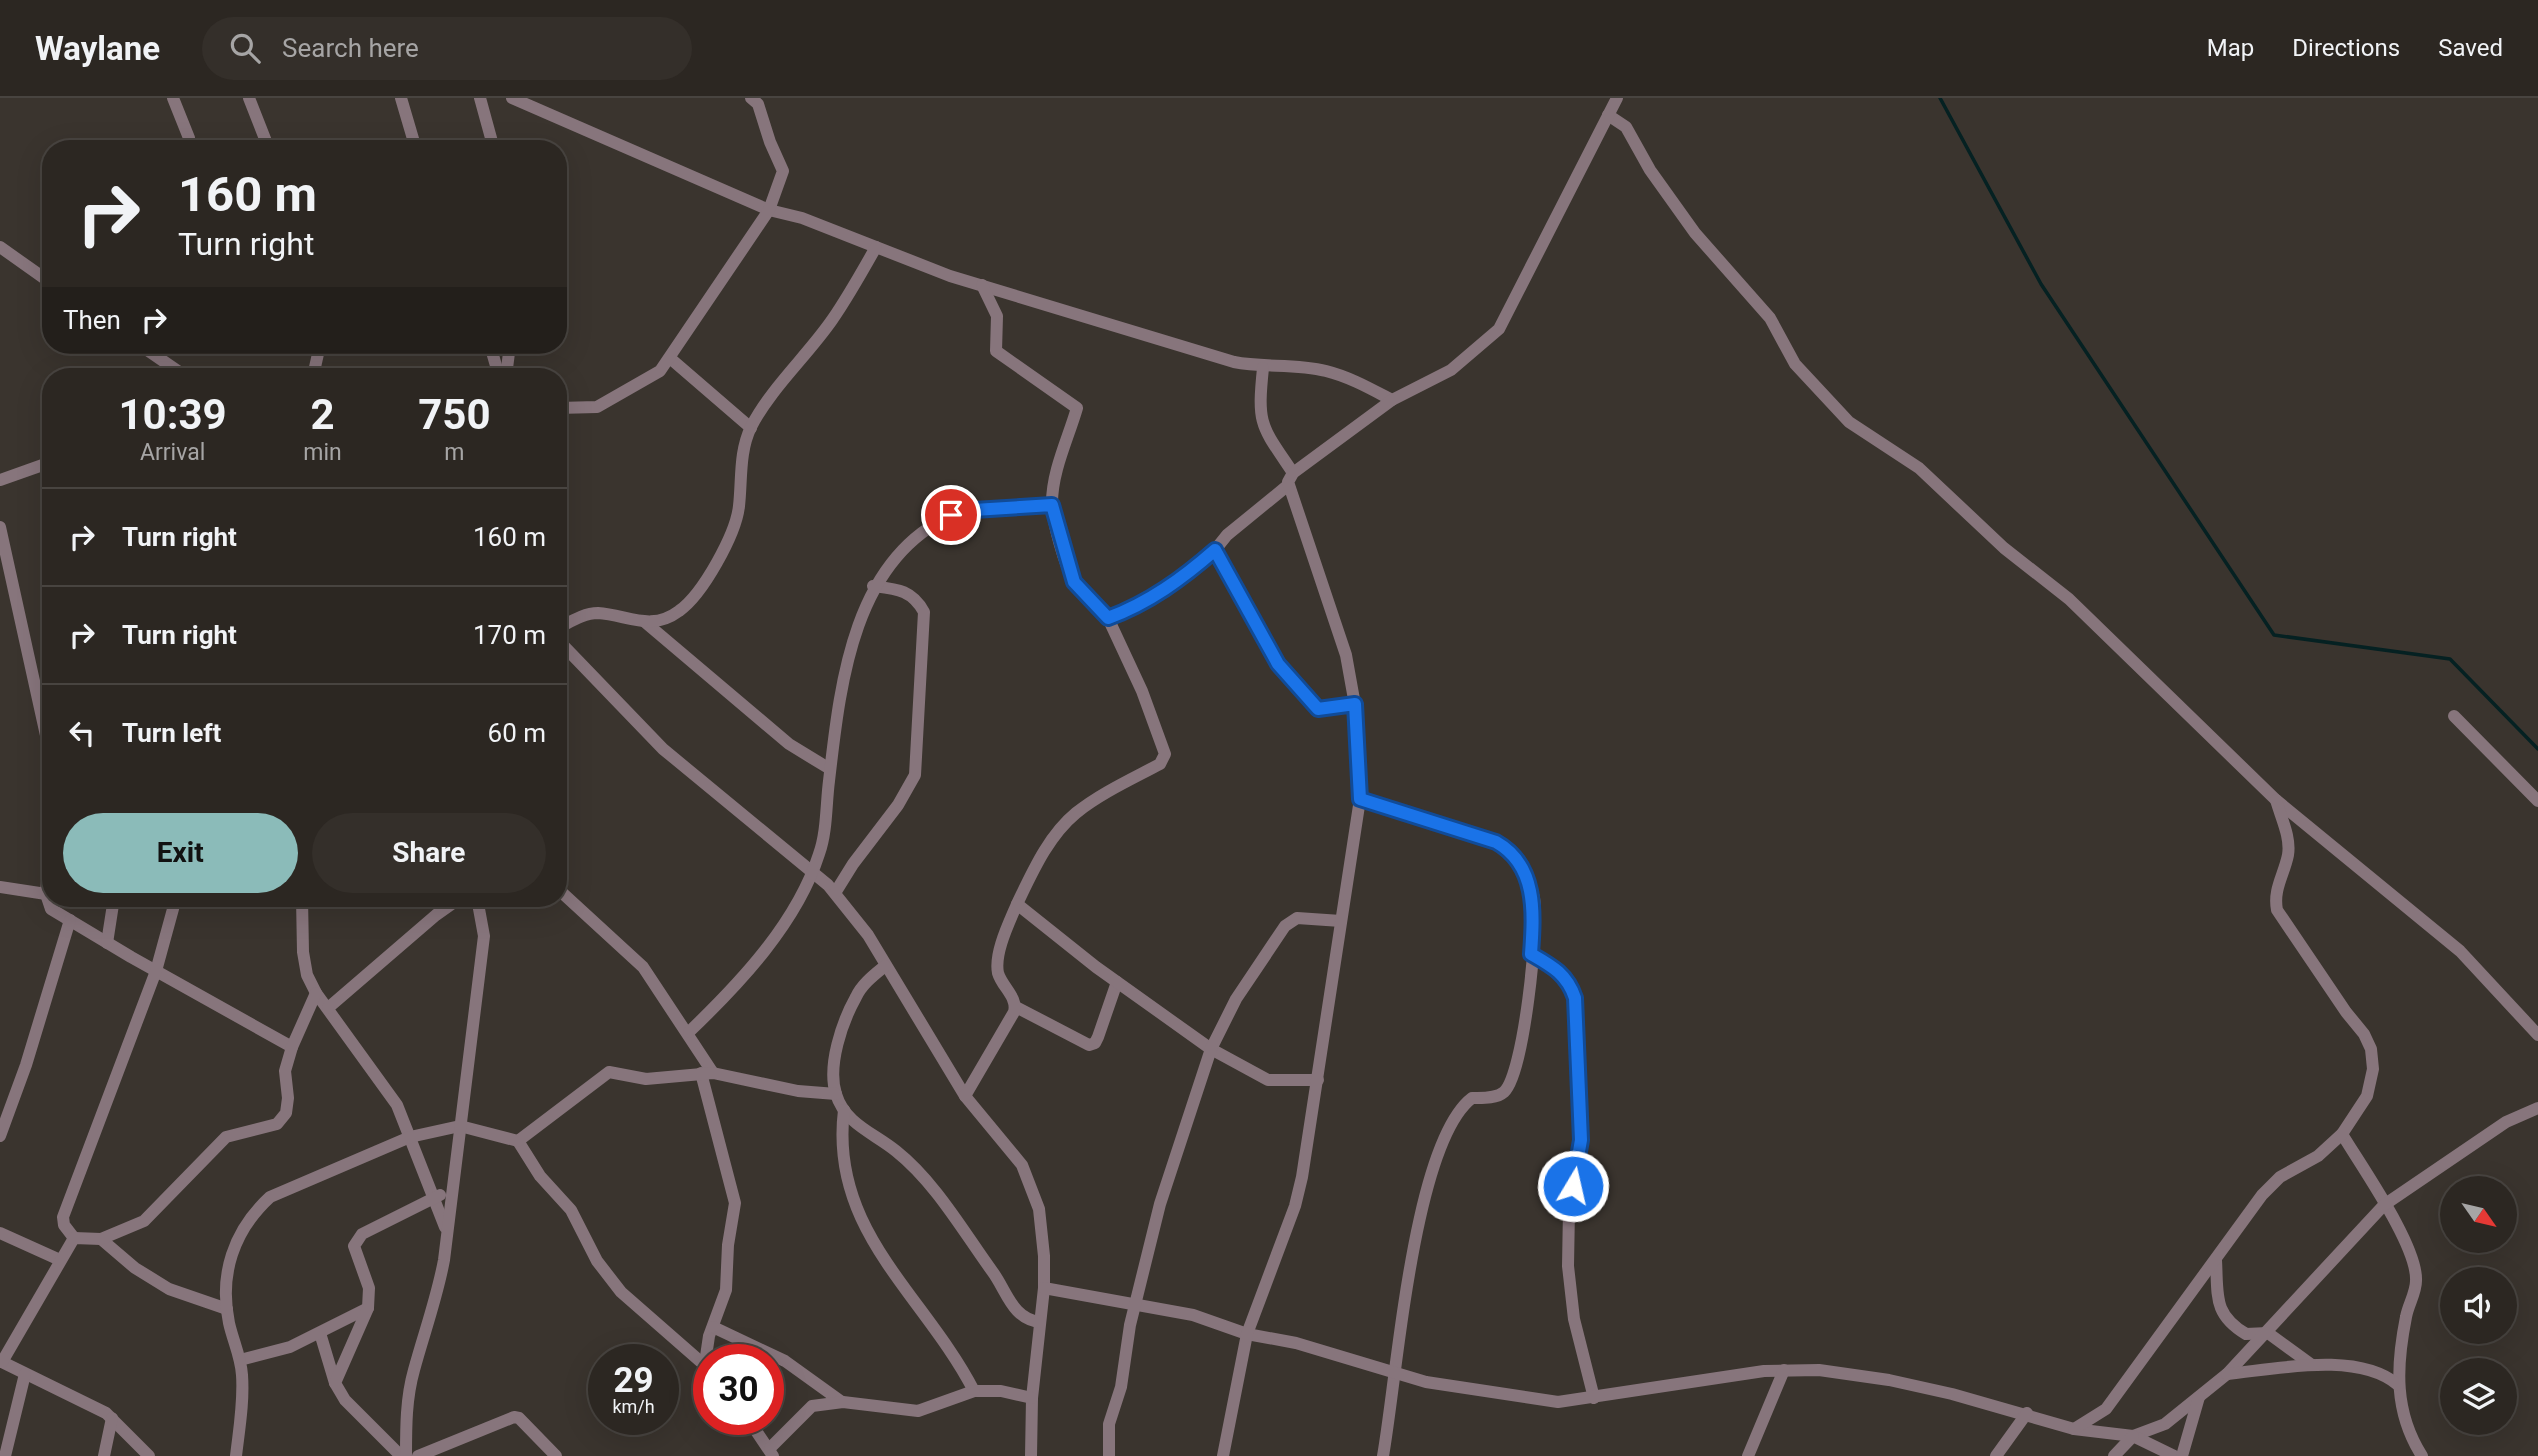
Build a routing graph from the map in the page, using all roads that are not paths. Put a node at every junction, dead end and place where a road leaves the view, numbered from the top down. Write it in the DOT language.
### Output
graph roads {
  1 [pos="173,98"];
  2 [pos="249,98"];
  3 [pos="401,98"];
  4 [pos="480,98"];
  5 [pos="512,98"];
  6 [pos="751,98"];
  7 [pos="1617,98"];
  8 [pos="1608,115"];
  9 [pos="189,138"];
  10 [pos="265,140"];
  11 [pos="413,140"];
  12 [pos="492,140"];
  13 [pos="769,210"];
  14 [pos="0,247"];
  15 [pos="876,247"];
  16 [pos="42,277"];
  17 [pos="982,285"];
  18 [pos="152,354"];
  19 [pos="671,359"];
  20 [pos="172,368"];
  21 [pos="1262,368"];
  22 [pos="1392,400"];
  23 [pos="567,408"];
  24 [pos="751,428"];
  25 [pos="42,465"];
  26 [pos="1290,480"];
  27 [pos="0,481"];
  28 [pos="1052,505"];
  29 [pos="0,527"];
  30 [pos="1215,550"];
  31 [pos="873,586"];
  32 [pos="1108,618"];
  33 [pos="646,623"];
  34 [pos="567,624"];
  35 [pos="567,649"];
  36 [pos="1355,704"];
  37 [pos="2454,716"];
  38 [pos="42,717"];
  39 [pos="830,769"];
  40 [pos="1360,799"];
  41 [pos="2276,800"];
  42 [pos="2538,801"];
  43 [pos="813,872"];
  44 [pos="0,887"];
  45 [pos="42,893"];
  46 [pos="835,893"];
  47 [pos="567,897"];
  48 [pos="1017,904"];
  49 [pos="50,907"];
  50 [pos="113,907"];
  51 [pos="174,907"];
  52 [pos="303,907"];
  53 [pos="447,907"];
  54 [pos="479,907"];
  55 [pos="70,920"];
  56 [pos="1341,921"];
  57 [pos="107,943"];
  58 [pos="1531,954"];
  59 [pos="885,966"];
  60 [pos="156,971"];
  61 [pos="1116,982"];
  62 [pos="316,993"];
  63 [pos="1016,1007"];
  64 [pos="328,1008"];
  65 [pos="689,1032"];
  66 [pos="2538,1035"];
  67 [pos="292,1047"];
  68 [pos="1211,1048"];
  69 [pos="707,1073"];
  70 [pos="1318,1080"];
  71 [pos="836,1094"];
  72 [pos="965,1096"];
  73 [pos="2538,1108"];
  74 [pos="844,1110"];
  75 [pos="460,1126"];
  76 [pos="2342,1134"];
  77 [pos="0,1136"];
  78 [pos="410,1137"];
  79 [pos="519,1141"];
  80 [pos="452,1188"];
  81 [pos="434,1199"];
  82 [pos="2384,1205"];
  83 [pos="446,1230"];
  84 [pos="0,1233"];
  85 [pos="74,1238"];
  86 [pos="101,1239"];
  87 [pos="60,1260"];
  88 [pos="2216,1260"];
  89 [pos="1044,1288"];
  90 [pos="1135,1306"];
  91 [pos="368,1308"];
  92 [pos="228,1309"];
  93 [pos="1040,1322"];
  94 [pos="713,1327"];
  95 [pos="320,1333"];
  96 [pos="2268,1333"];
  97 [pos="1247,1334"];
  98 [pos="710,1344"];
  99 [pos="693,1354"];
  100 [pos="240,1360"];
  101 [pos="1,1361"];
  102 [pos="2312,1365"];
  103 [pos="1784,1370"];
  104 [pos="24,1374"];
  105 [pos="1395,1374"];
  106 [pos="2227,1374"];
  107 [pos="335,1383"];
  108 [pos="2398,1385"];
  109 [pos="974,1391"];
  110 [pos="2199,1397"];
  111 [pos="1032,1398"];
  112 [pos="1594,1398"];
  113 [pos="843,1402"];
  114 [pos="2026,1413"];
  115 [pos="112,1418"];
  116 [pos="2074,1429"];
  117 [pos="759,1435"];
  118 [pos="2133,1436"];
  119 [pos="771,1452"];
  120 [pos="5,1456"];
  121 [pos="104,1456"];
  122 [pos="149,1456"];
  123 [pos="236,1456"];
  124 [pos="401,1456"];
  125 [pos="406,1456"];
  126 [pos="418,1456"];
  127 [pos="555,1456"];
  128 [pos="1031,1456"];
  129 [pos="1109,1456"];
  130 [pos="1223,1456"];
  131 [pos="1383,1456"];
  132 [pos="1748,1456"];
  133 [pos="1996,1456"];
  134 [pos="2114,1456"];
  135 [pos="2174,1456"];
  136 [pos="2182,1456"];
  137 [pos="2422,1456"];
  1 -- 9 [label="street"];
  2 -- 10 [label="street"];
  3 -- 11 [label="street"];
  4 -- 12 [label="street"];
  5 -- 13 [label="street"];
  6 -- 13 [label="street"];
  7 -- 8 [label="street"];
  8 -- 22 [label="street"];
  8 -- 41 [label="street"];
  13 -- 15 [label="street"];
  13 -- 19 [label="street"];
  14 -- 16 [label="street"];
  15 -- 17 [label="street"];
  15 -- 24 [label="street"];
  17 -- 21 [label="street"];
  17 -- 28 [label="street"];
  18 -- 20 [label="street"];
  19 -- 23 [label="street"];
  19 -- 24 [label="street"];
  21 -- 22 [label="street"];
  21 -- 26 [label="street"];
  22 -- 26 [label="street"];
  24 -- 33 [label="street"];
  25 -- 27 [label="street"];
  26 -- 30 [label="street"];
  26 -- 36 [label="street"];
  28 -- 31 [label="street"];
  28 -- 32 [label="street"];
  29 -- 38 [label="street"];
  30 -- 32 [label="street"];
  30 -- 36 [label="street"];
  31 -- 39 [label="street"];
  31 -- 46 [label="street"];
  32 -- 48 [label="street"];
  33 -- 34 [label="street"];
  33 -- 39 [label="street"];
  35 -- 43 [label="street"];
  36 -- 40 [label="street"];
  37 -- 42 [label="street"];
  39 -- 43 [label="street"];
  40 -- 56 [label="street"];
  40 -- 58 [label="street"];
  41 -- 66 [label="street"];
  41 -- 76 [label="street"];
  43 -- 46 [label="street"];
  43 -- 65 [label="street"];
  44 -- 45 [label="street"];
  46 -- 59 [label="street"];
  47 -- 65 [label="street"];
  48 -- 61 [label="street"];
  48 -- 63 [label="street"];
  49 -- 55 [label="street"];
  50 -- 57 [label="street"];
  51 -- 60 [label="street"];
  52 -- 62 [label="street"];
  53 -- 64 [label="street"];
  54 -- 75 [label="street"];
  55 -- 57 [label="street"];
  55 -- 77 [label="street"];
  56 -- 68 [label="street"];
  56 -- 70 [label="street"];
  57 -- 60 [label="street"];
  58 -- 105 [label="street"];
  58 -- 112 [label="street"];
  59 -- 71 [label="street"];
  59 -- 72 [label="street"];
  60 -- 67 [label="street"];
  60 -- 85 [label="street"];
  61 -- 63 [label="street"];
  61 -- 68 [label="street"];
  62 -- 64 [label="street"];
  62 -- 67 [label="street"];
  63 -- 72 [label="street"];
  64 -- 78 [label="street"];
  65 -- 69 [label="street"];
  67 -- 86 [label="street"];
  68 -- 70 [label="street"];
  68 -- 90 [label="street"];
  69 -- 71 [label="street"];
  69 -- 79 [label="street"];
  69 -- 94 [label="street"];
  70 -- 97 [label="street"];
  71 -- 74 [label="street"];
  72 -- 89 [label="street"];
  73 -- 82 [label="street"];
  74 -- 93 [label="street"];
  74 -- 109 [label="street"];
  75 -- 78 [label="street"];
  75 -- 79 [label="street"];
  75 -- 80 [label="street"];
  76 -- 82 [label="street"];
  76 -- 88 [label="street"];
  78 -- 81 [label="street"];
  78 -- 92 [label="street"];
  79 -- 99 [label="street"];
  80 -- 81 [label="street"];
  80 -- 83 [label="street"];
  81 -- 83 [label="street"];
  81 -- 91 [label="street"];
  82 -- 96 [label="street"];
  82 -- 108 [label="street"];
  83 -- 125 [label="street"];
  84 -- 87 [label="street"];
  85 -- 86 [label="street"];
  85 -- 87 [label="street"];
  86 -- 92 [label="street"];
  87 -- 101 [label="street"];
  88 -- 96 [label="street"];
  88 -- 116 [label="street"];
  89 -- 90 [label="street"];
  89 -- 93 [label="street"];
  90 -- 97 [label="street"];
  90 -- 129 [label="street"];
  91 -- 95 [label="street"];
  91 -- 107 [label="street"];
  92 -- 100 [label="street"];
  93 -- 111 [label="street"];
  94 -- 98 [label="street"];
  94 -- 113 [label="street"];
  95 -- 100 [label="street"];
  95 -- 107 [label="street"];
  96 -- 102 [label="street"];
  96 -- 106 [label="street"];
  97 -- 105 [label="street"];
  97 -- 130 [label="street"];
  100 -- 123 [label="street"];
  101 -- 104 [label="street"];
  102 -- 106 [label="street"];
  102 -- 108 [label="street"];
  103 -- 112 [label="street"];
  103 -- 114 [label="street"];
  103 -- 132 [label="street"];
  104 -- 115 [label="street"];
  104 -- 120 [label="street"];
  105 -- 112 [label="street"];
  105 -- 131 [label="street"];
  106 -- 110 [label="street"];
  107 -- 124 [label="street"];
  108 -- 137 [label="street"];
  109 -- 111 [label="street"];
  109 -- 113 [label="street"];
  110 -- 118 [label="street"];
  110 -- 136 [label="street"];
  111 -- 128 [label="street"];
  113 -- 119 [label="street"];
  114 -- 116 [label="street"];
  114 -- 133 [label="street"];
  115 -- 121 [label="street"];
  115 -- 122 [label="street"];
  116 -- 118 [label="street"];
  117 -- 119 [label="street"];
  118 -- 134 [label="street"];
  118 -- 135 [label="street"];
  126 -- 127 [label="street"];
}
